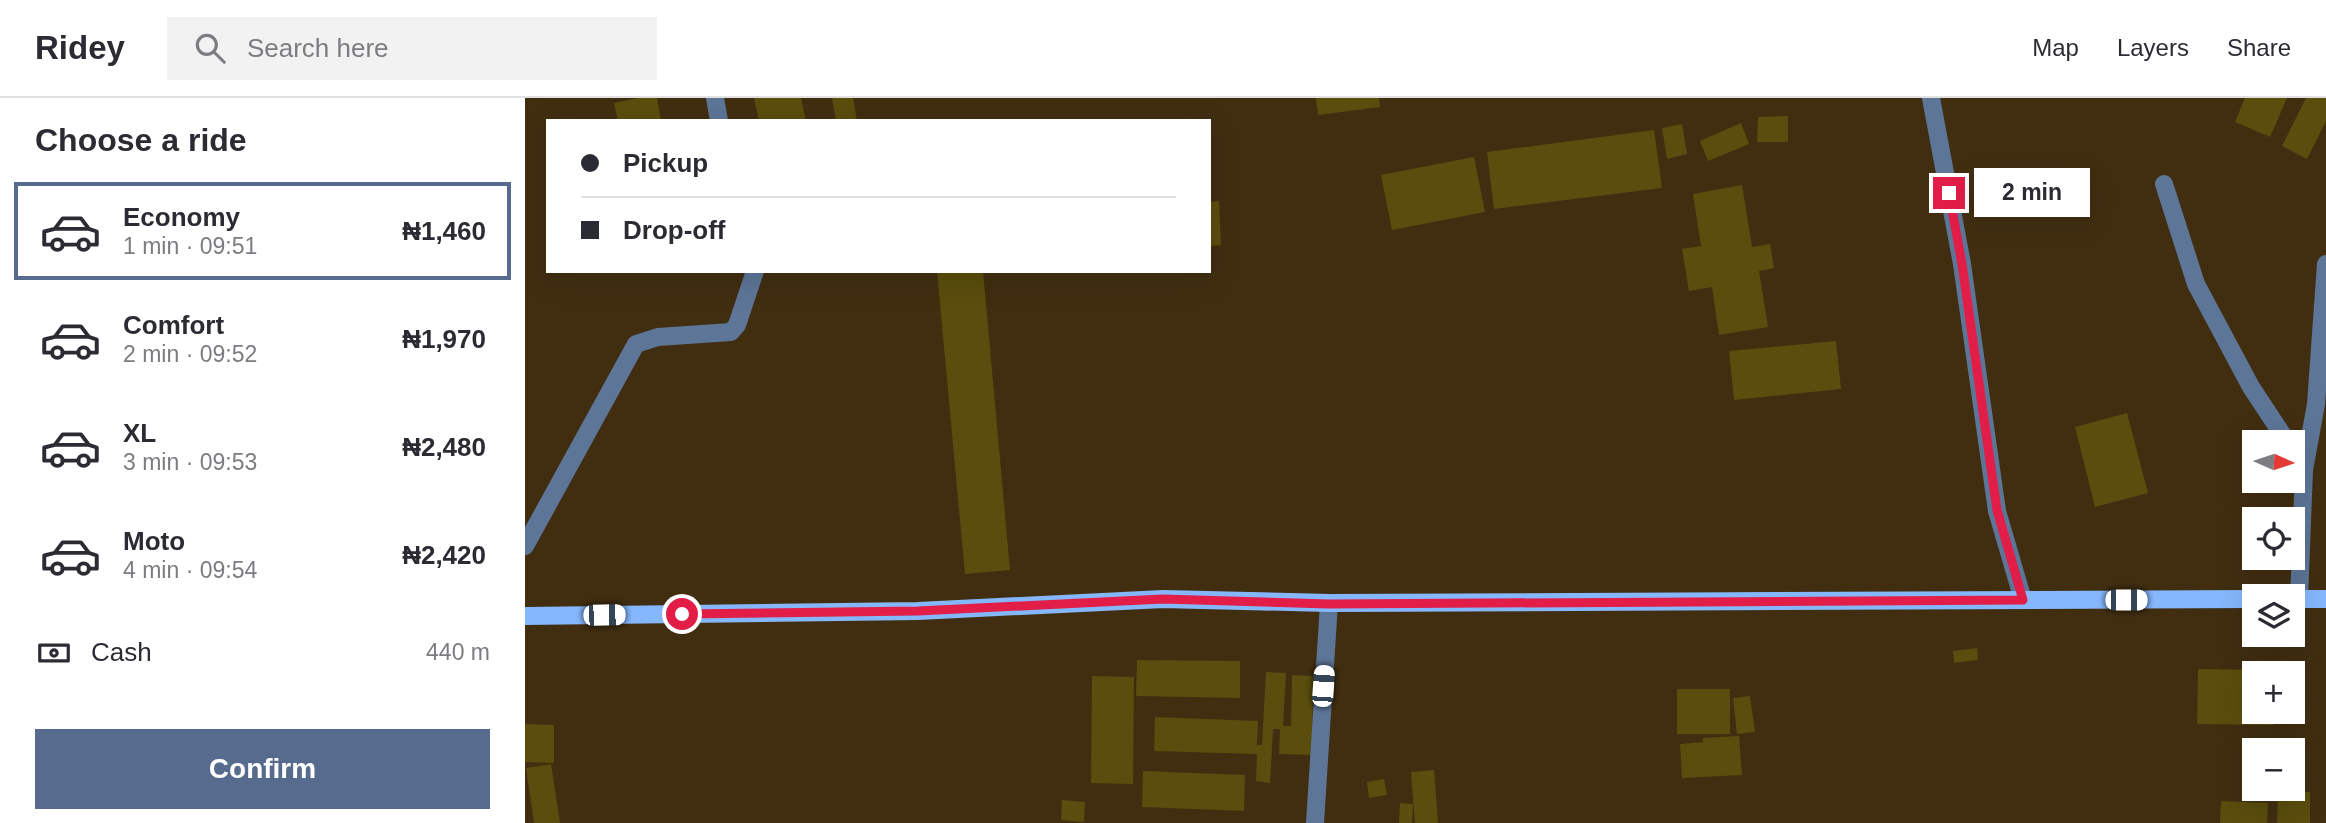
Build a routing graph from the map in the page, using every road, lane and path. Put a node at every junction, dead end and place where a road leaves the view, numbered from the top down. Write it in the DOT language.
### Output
graph roads {
  1 [pos="715,98"];
  2 [pos="1931,98"];
  3 [pos="719,119"];
  4 [pos="2164,184"];
  5 [pos="2326,264"];
  6 [pos="754,273"];
  7 [pos="2279,430"];
  8 [pos="2305,464"];
  9 [pos="2303,494"];
  10 [pos="525,546"];
  11 [pos="2297,584"];
  12 [pos="2242,599"];
  13 [pos="2305,599"];
  14 [pos="2326,599"];
  15 [pos="2023,600"];
  16 [pos="1329,604"];
  17 [pos="525,616"];
  18 [pos="1315,823"];
  1 -- 3 [label="street"];
  2 -- 15 [label="street"];
  4 -- 7 [label="street"];
  5 -- 8 [label="street"];
  6 -- 10 [label="street"];
  9 -- 11 [label="street"];
  12 -- 15 [label="main road"];
  13 -- 14 [label="main road"];
  15 -- 16 [label="main road"];
  16 -- 17 [label="main road"];
  16 -- 18 [label="street"];
}
